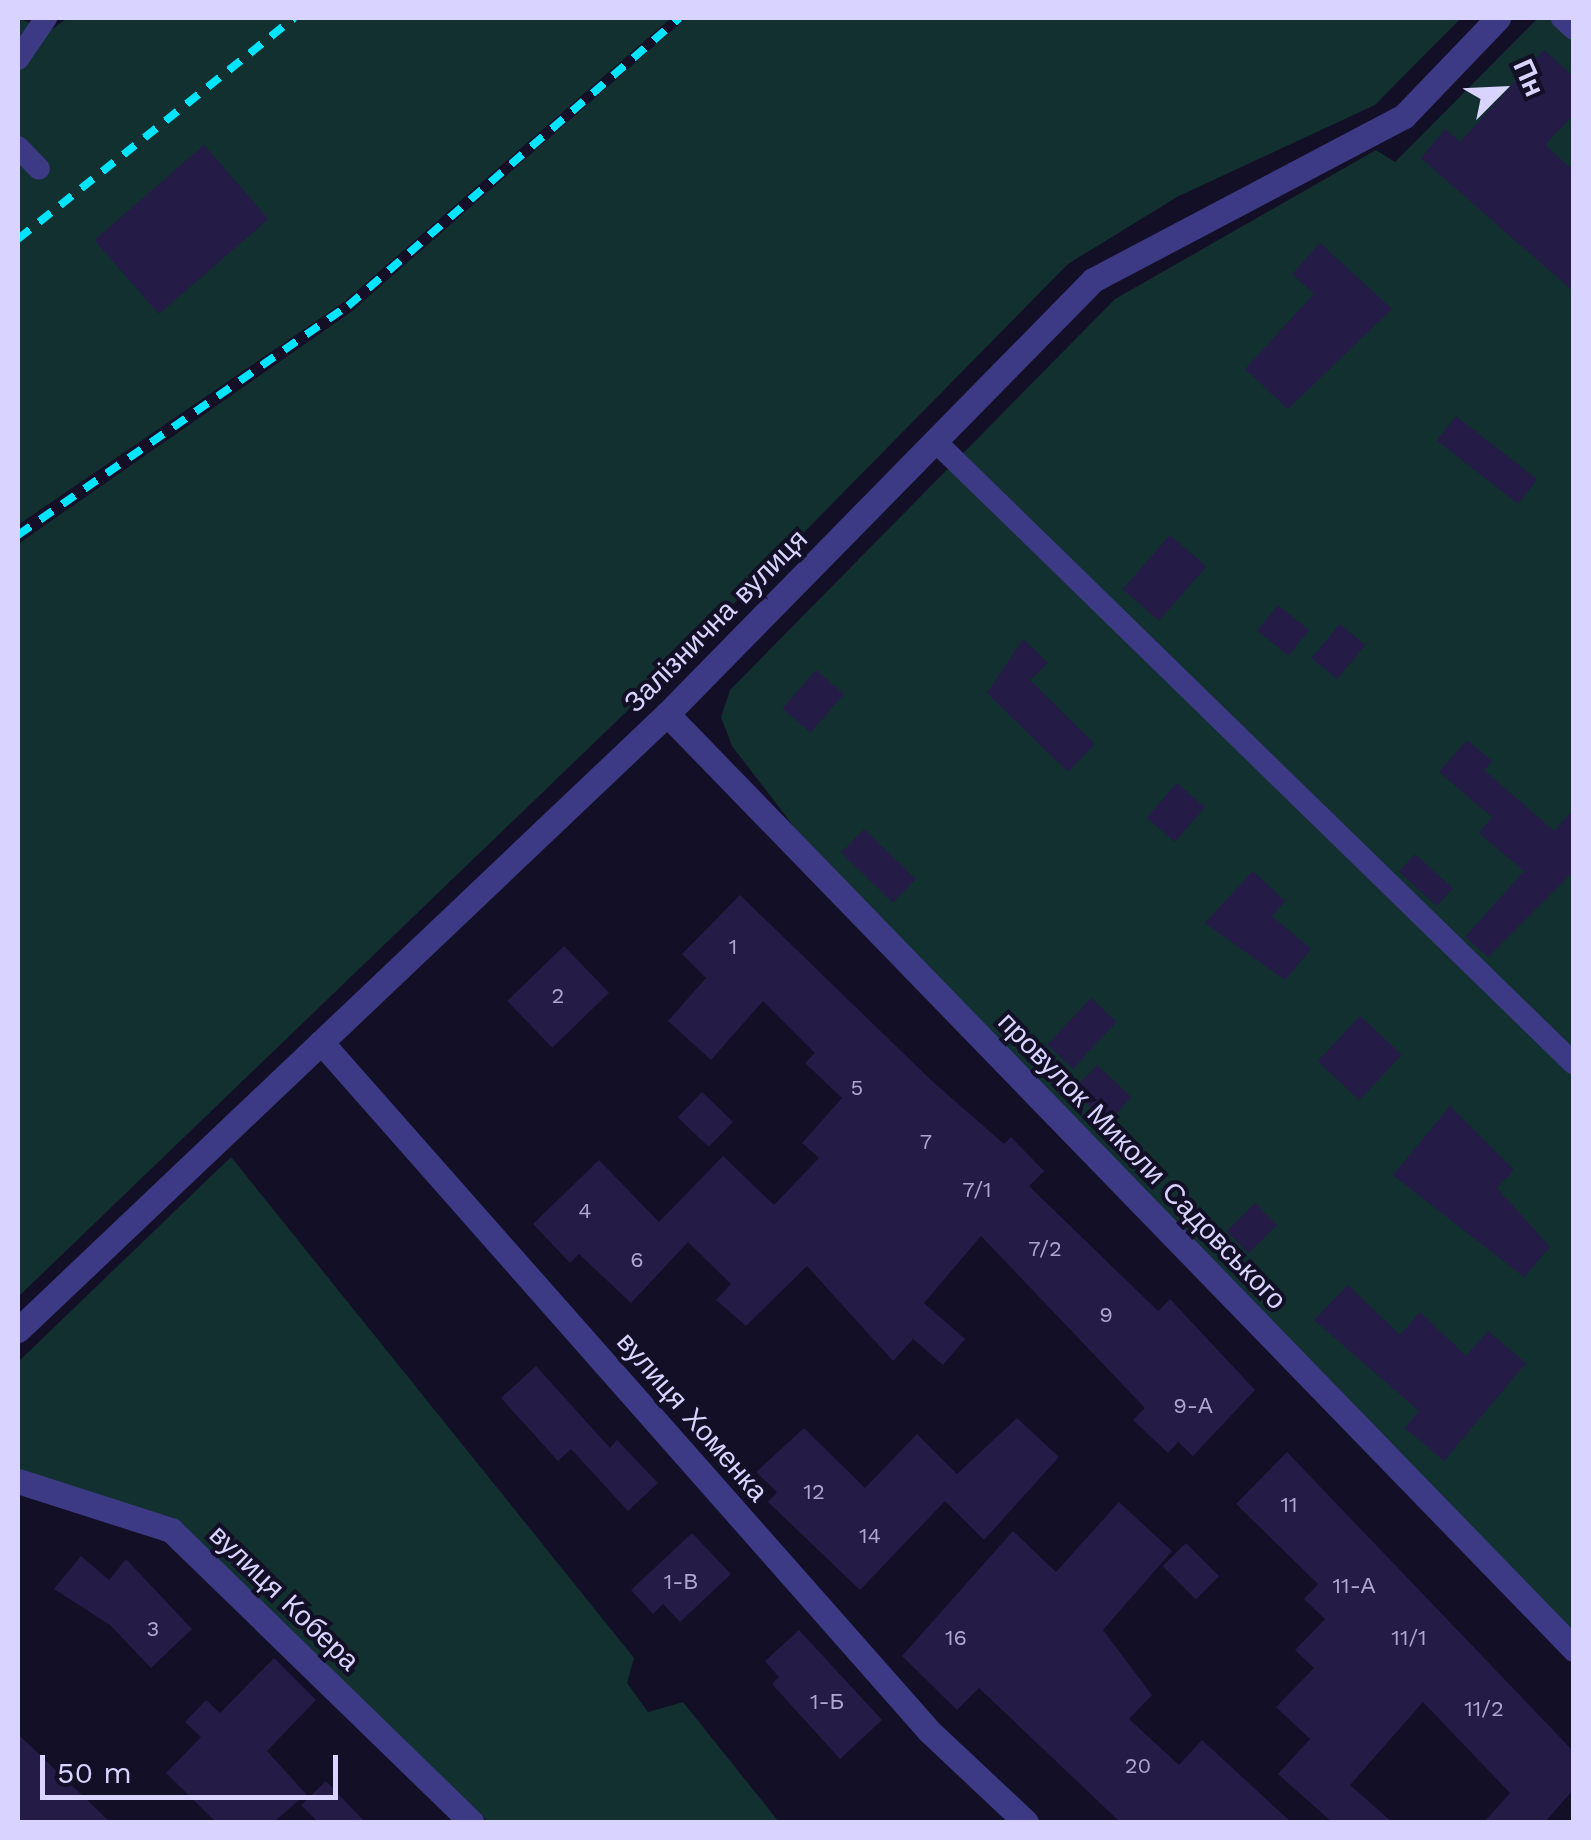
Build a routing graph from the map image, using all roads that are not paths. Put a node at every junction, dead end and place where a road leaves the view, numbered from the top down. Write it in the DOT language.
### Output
graph roads {
  1 [pos="46,18"];
  2 [pos="1498,18"];
  3 [pos="1562,18"];
  4 [pos="1574,29"];
  5 [pos="18,60"];
  6 [pos="18,147"];
  7 [pos="39,169"];
  8 [pos="935,441"];
  9 [pos="667,714"];
  10 [pos="322,1042"];
  11 [pos="1574,1064"];
  12 [pos="18,1330"];
  13 [pos="18,1481"];
  14 [pos="1574,1649"];
  15 [pos="471,1822"];
  16 [pos="1026,1822"];
  1 -- 5 [label="lane"];
  2 -- 8 [label="street, Залізнична вулиця"];
  3 -- 4 [label="lane"];
  6 -- 7 [label="lane"];
  8 -- 9 [label="street, Залізнична вулиця"];
  8 -- 11 [label="lane"];
  9 -- 10 [label="street, Залізнична вулиця"];
  9 -- 14 [label="street, провулок Миколи Садовського"];
  10 -- 12 [label="street, Залізнична вулиця"];
  10 -- 16 [label="street, вулиця Хоменка"];
  13 -- 15 [label="street, вулиця Кобера"];
}
